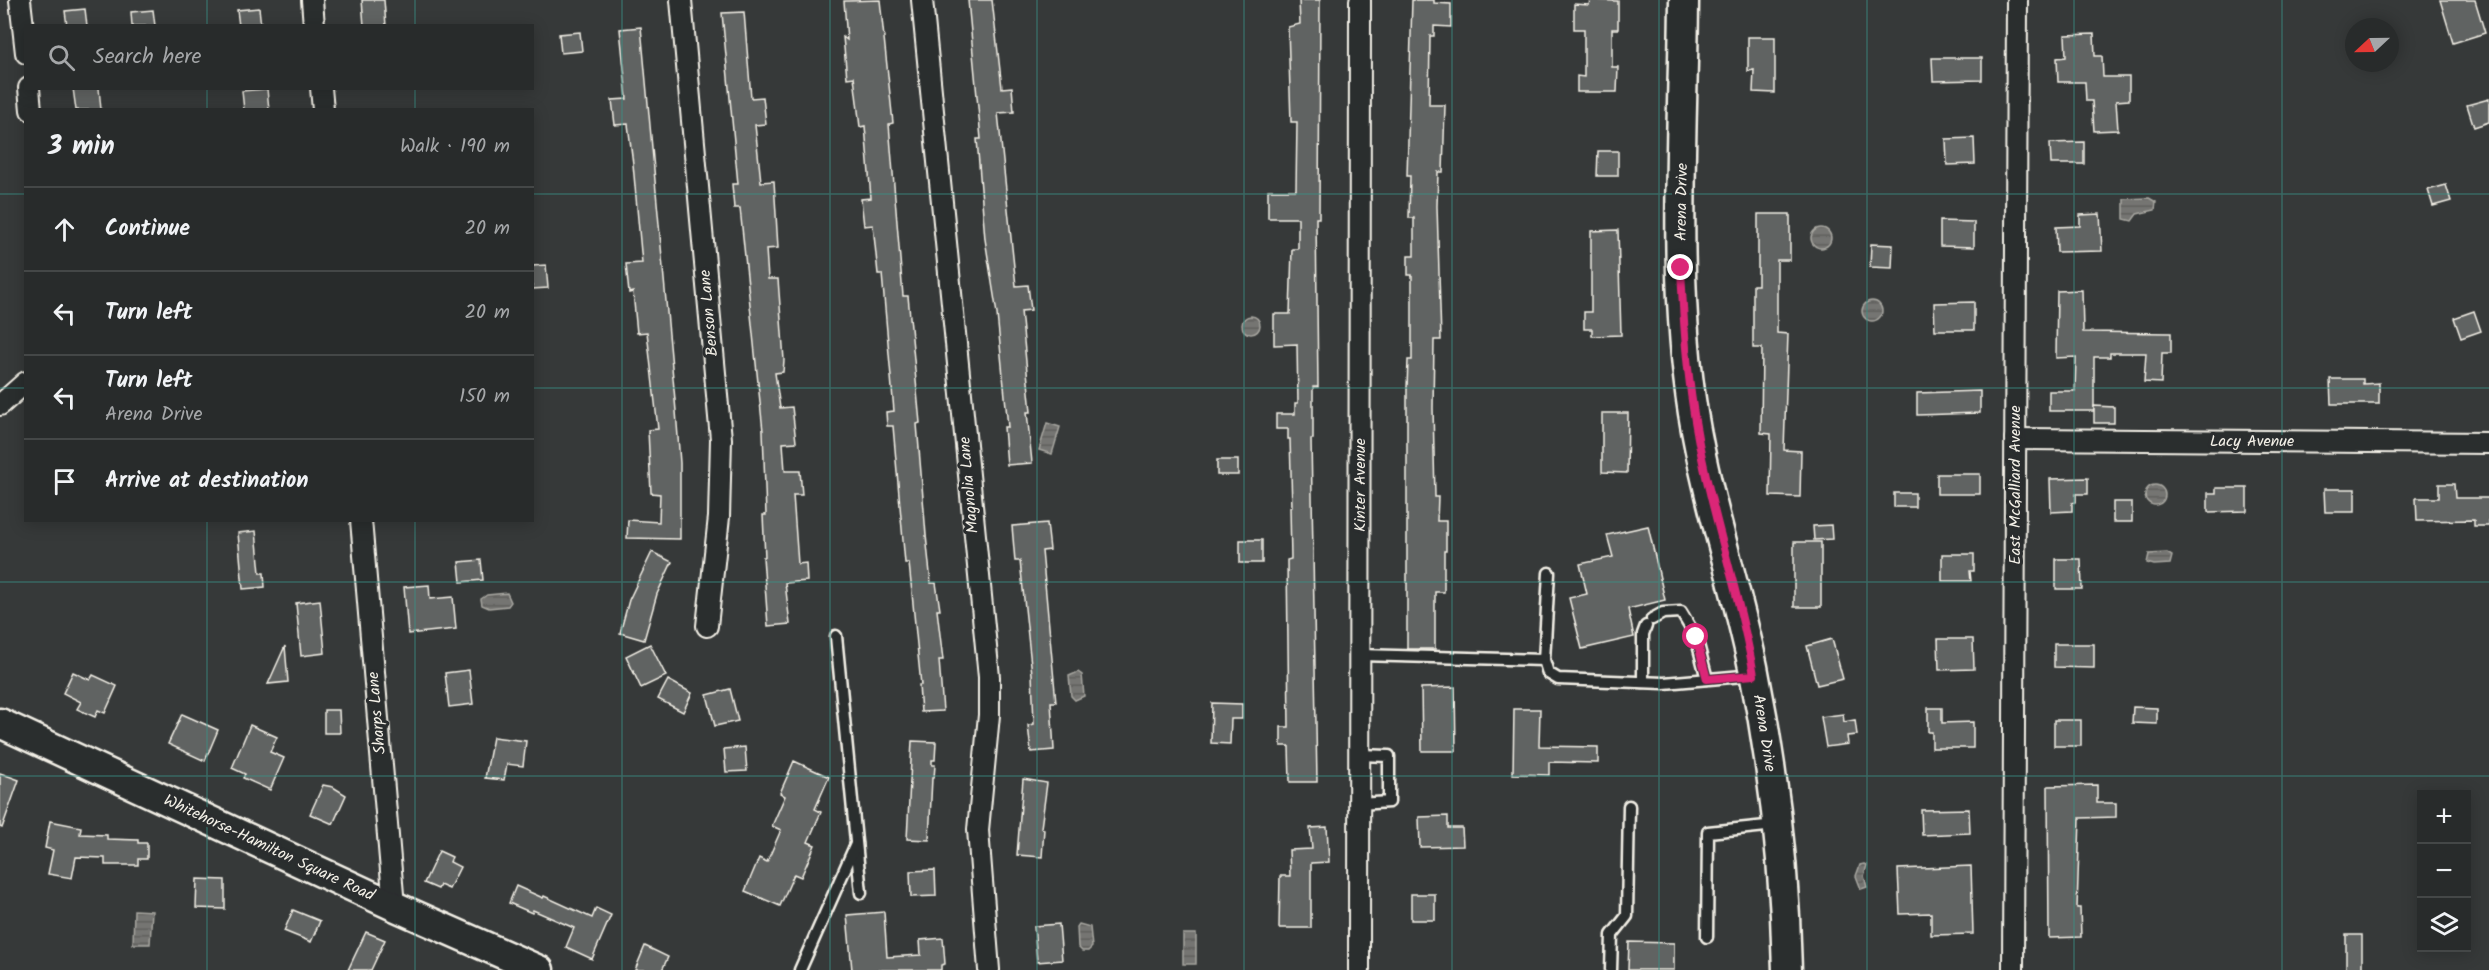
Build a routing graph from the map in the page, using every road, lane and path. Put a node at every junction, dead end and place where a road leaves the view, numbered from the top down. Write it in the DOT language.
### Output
graph roads {
  1 [pos="21,0"];
  2 [pos="312,0"];
  3 [pos="681,0"];
  4 [pos="922,0"];
  5 [pos="1360,0"];
  6 [pos="1684,0"];
  7 [pos="2017,0"];
  8 [pos="314,24"];
  9 [pos="24,32"];
  10 [pos="29,90"];
  11 [pos="321,90"];
  12 [pos="31,108"];
  13 [pos="323,108"];
  14 [pos="24,384"];
  15 [pos="0,405"];
  16 [pos="2015,439"];
  17 [pos="2489,443"];
  18 [pos="361,522"];
  19 [pos="1549,573"];
  20 [pos="707,626"];
  21 [pos="836,636"];
  22 [pos="1360,655"];
  23 [pos="1544,660"];
  24 [pos="1754,675"];
  25 [pos="1707,679"];
  26 [pos="1643,682"];
  27 [pos="0,723"];
  28 [pos="1359,755"];
  29 [pos="1359,804"];
  30 [pos="1629,806"];
  31 [pos="1777,825"];
  32 [pos="856,843"];
  33 [pos="861,893"];
  34 [pos="394,906"];
  35 [pos="1707,937"];
  36 [pos="539,970"];
  37 [pos="800,970"];
  38 [pos="989,970"];
  39 [pos="1359,970"];
  40 [pos="1611,970"];
  41 [pos="1786,970"];
  42 [pos="2013,970"];
  1 -- 9 [label="street"];
  2 -- 8 [label="street"];
  3 -- 20 [label="street, Benson Lane"];
  4 -- 38 [label="street, Magnolia Lane"];
  5 -- 22 [label="street, Kinter Avenue"];
  6 -- 24 [label="main road, Arena Drive"];
  7 -- 16 [label="street, East McGalliard Avenue"];
  10 -- 12 [label="street"];
  11 -- 13 [label="street"];
  14 -- 15 [label="street"];
  16 -- 17 [label="street, Lacy Avenue"];
  16 -- 42 [label="street, East McGalliard Avenue"];
  18 -- 34 [label="street, Sharps Lane"];
  19 -- 23 [label="lane"];
  21 -- 32 [label="lane"];
  22 -- 23 [label="lane"];
  22 -- 28 [label="street, Kinter Avenue"];
  23 -- 26 [label="lane"];
  24 -- 25 [label="lane"];
  24 -- 31 [label="main road, Arena Drive"];
  25 -- 26 [label="lane"];
  25 -- 26 [label="lane"];
  27 -- 34 [label="main road, Whitehorse-Hamilton Square Road"];
  28 -- 29 [label="street, Kinter Avenue"];
  28 -- 29 [label="lane"];
  29 -- 39 [label="street, Kinter Avenue"];
  30 -- 40 [label="lane"];
  31 -- 35 [label="lane"];
  31 -- 41 [label="main road, Arena Drive"];
  32 -- 33 [label="lane"];
  32 -- 37 [label="lane"];
  34 -- 36 [label="main road, Whitehorse-Hamilton Square Road"];
}
